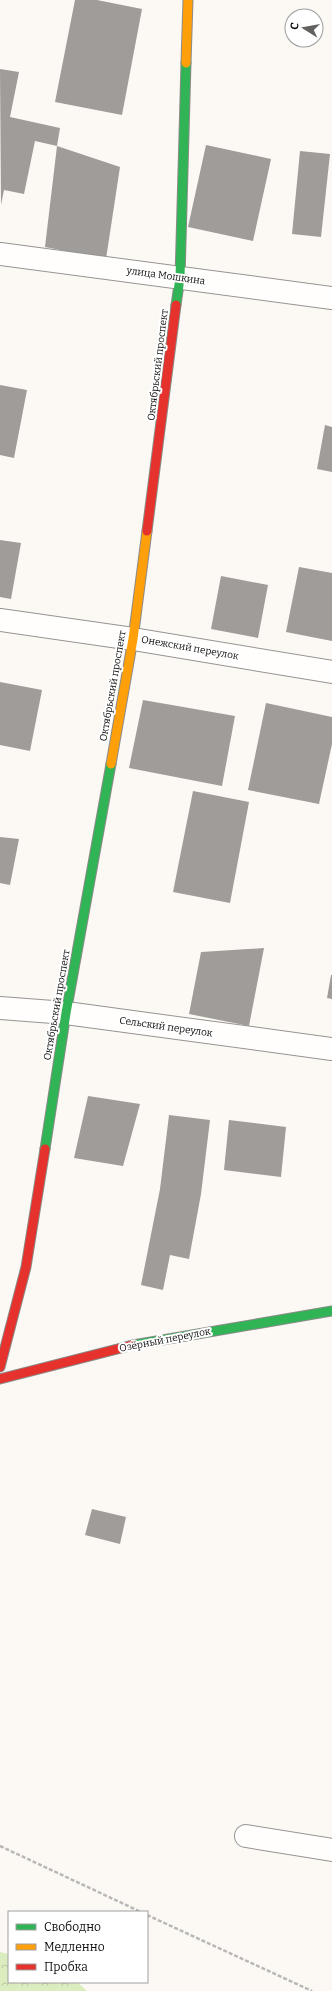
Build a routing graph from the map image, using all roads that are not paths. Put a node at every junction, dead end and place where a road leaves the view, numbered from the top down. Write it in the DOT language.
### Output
graph roads {
  1 [pos="188,0"];
  2 [pos="0,254"];
  3 [pos="180,278"];
  4 [pos="332,298"];
  5 [pos="0,620"];
  6 [pos="133,638"];
  7 [pos="332,672"];
  8 [pos="0,1008"];
  9 [pos="66,1013"];
  10 [pos="332,1049"];
  11 [pos="332,1311"];
  12 [pos="0,1367"];
  13 [pos="0,1379"];
  14 [pos="246,1836"];
  15 [pos="332,1850"];
  1 -- 3 [label="street, Октябрьский проспект"];
  2 -- 3 [label="street, улица Мошкина"];
  3 -- 4 [label="street, улица Мошкина"];
  3 -- 6 [label="street, Октябрьский проспект"];
  5 -- 6 [label="street, Онежский переулок"];
  6 -- 7 [label="street, Онежский переулок"];
  6 -- 9 [label="street, Октябрьский проспект"];
  8 -- 9 [label="street, Сельский переулок"];
  9 -- 10 [label="street, Сельский переулок"];
  9 -- 12 [label="street, Октябрьский проспект"];
  11 -- 13 [label="street, Озёрный переулок"];
  14 -- 15 [label="street"];
}
